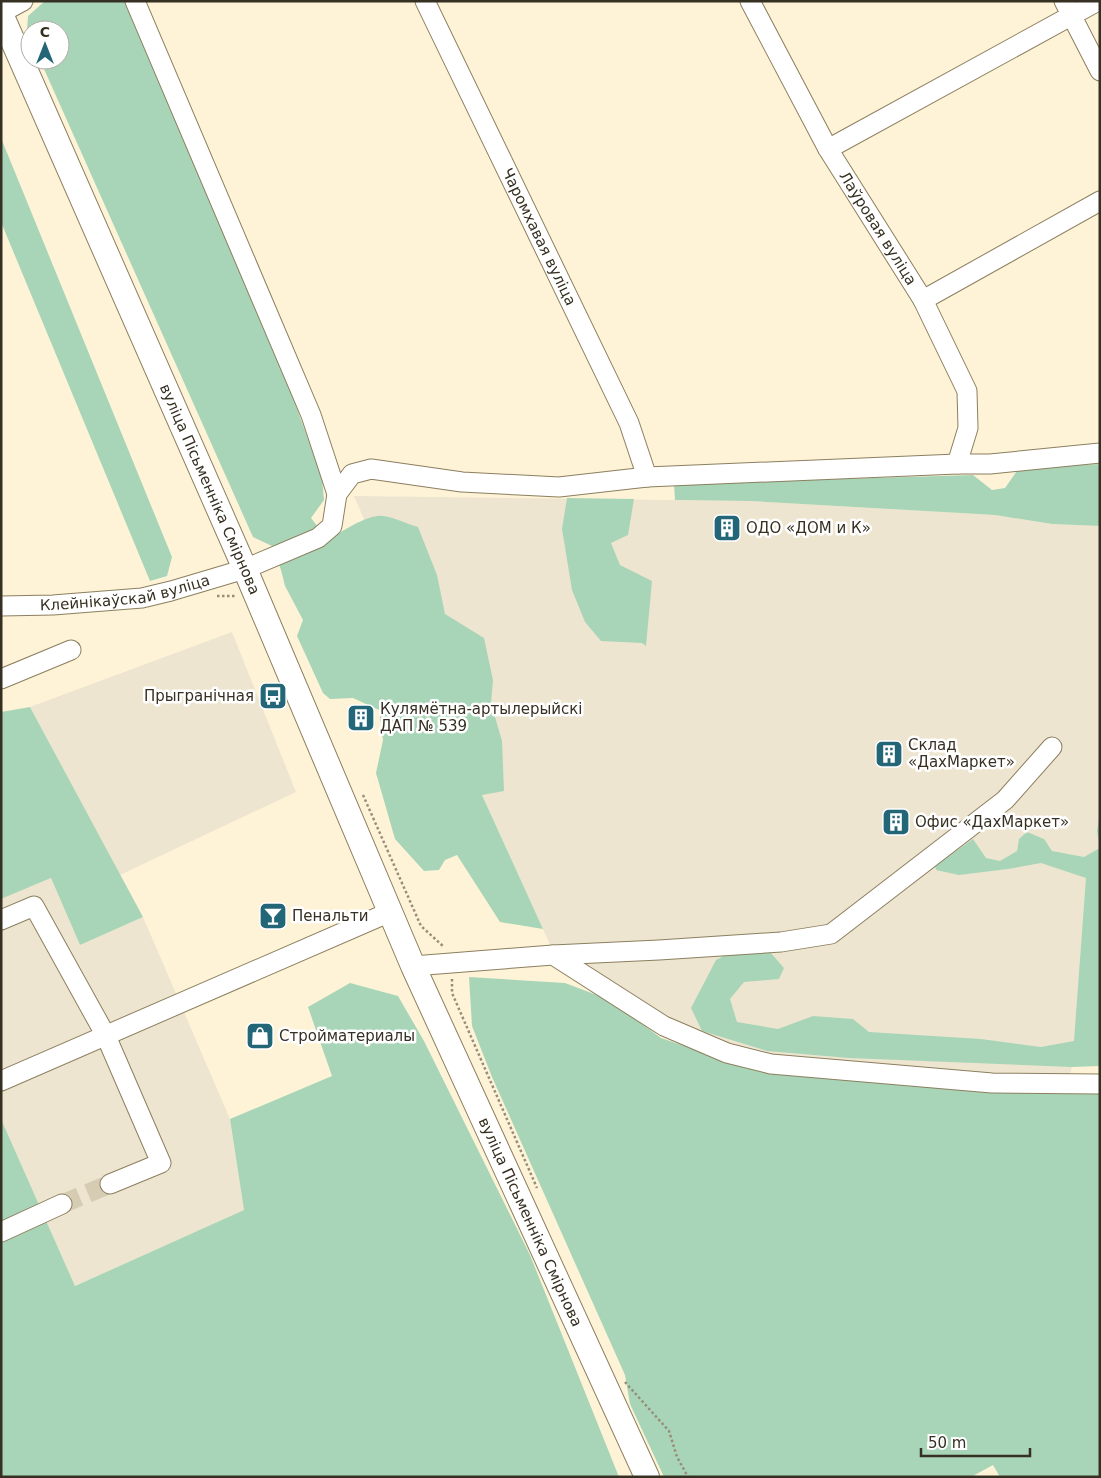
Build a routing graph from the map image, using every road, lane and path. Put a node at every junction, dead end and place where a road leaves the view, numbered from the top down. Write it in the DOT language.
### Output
graph roads {
  1 [pos="23,1"];
  2 [pos="135,1"];
  3 [pos="425,1"];
  4 [pos="750,1"];
  5 [pos="1098,1"];
  6 [pos="1068,9"];
  7 [pos="1,14"];
  8 [pos="1100,70"];
  9 [pos="828,149"];
  10 [pos="1100,201"];
  11 [pos="923,300"];
  12 [pos="1100,453"];
  13 [pos="958,464"];
  14 [pos="648,477"];
  15 [pos="338,494"];
  16 [pos="245,569"];
  17 [pos="1,606"];
  18 [pos="71,650"];
  19 [pos="1,679"];
  20 [pos="1052,747"];
  21 [pos="362,792"];
  22 [pos="390,912"];
  23 [pos="1,920"];
  24 [pos="553,955"];
  25 [pos="452,963"];
  26 [pos="413,966"];
  27 [pos="106,1036"];
  28 [pos="1,1081"];
  29 [pos="1100,1084"];
  30 [pos="110,1184"];
  31 [pos="539,1193"];
  32 [pos="62,1204"];
  33 [pos="1,1232"];
  34 [pos="624,1381"];
  35 [pos="648,1477"];
  36 [pos="688,1477"];
  1 -- 7 [label="street"];
  2 -- 15 [label="street"];
  3 -- 14 [label="street, Чаромхавая вуліца"];
  4 -- 9 [label="street, Лаўровая вуліца"];
  5 -- 6 [label="street"];
  6 -- 8 [label="street"];
  6 -- 9 [label="street"];
  7 -- 16 [label="main road, вуліца Пісьменніка Смірнова"];
  9 -- 11 [label="street, Лаўровая вуліца"];
  10 -- 11 [label="street"];
  11 -- 13 [label="street, Лаўровая вуліца"];
  12 -- 13 [label="street"];
  13 -- 14 [label="street"];
  14 -- 15 [label="street"];
  15 -- 16 [label="street, Клейнікаўскай вуліца"];
  16 -- 17 [label="street, Клейнікаўскай вуліца"];
  16 -- 22 [label="main road, вуліца Пісьменніка Смірнова"];
  18 -- 19 [label="street"];
  20 -- 24 [label="street"];
  21 -- 25 [label="path"];
  22 -- 26 [label="main road, вуліца Пісьменніка Смірнова"];
  22 -- 27 [label="street"];
  23 -- 27 [label="street"];
  24 -- 25 [label="street"];
  24 -- 29 [label="street"];
  25 -- 26 [label="street"];
  25 -- 31 [label="path"];
  26 -- 35 [label="main road, вуліца Пісьменніка Смірнова"];
  27 -- 28 [label="street"];
  27 -- 30 [label="street"];
  32 -- 33 [label="street"];
  34 -- 36 [label="path"];
}
